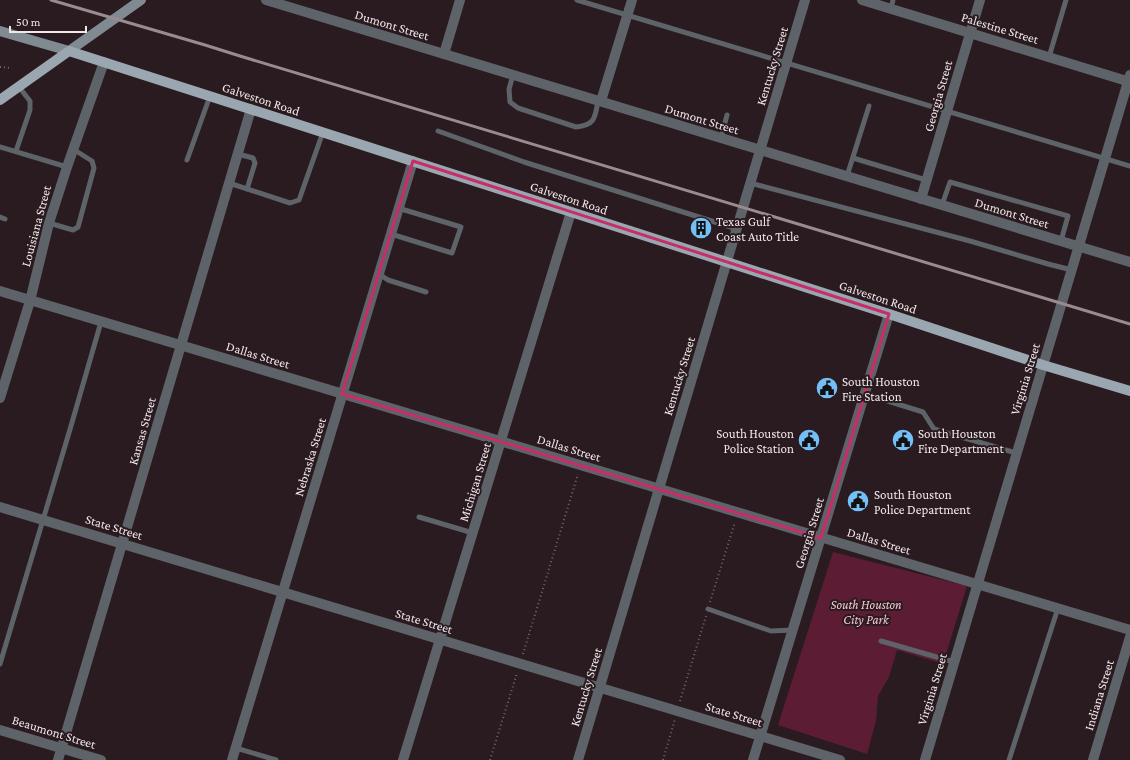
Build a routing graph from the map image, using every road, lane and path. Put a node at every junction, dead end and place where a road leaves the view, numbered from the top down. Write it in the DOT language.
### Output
graph roads {
  1 [pos="141,0"];
  2 [pos="266,0"];
  3 [pos="460,0"];
  4 [pos="577,0"];
  5 [pos="632,0"];
  6 [pos="805,0"];
  7 [pos="862,0"];
  8 [pos="980,0"];
  9 [pos="1066,0"];
  10 [pos="892,4"];
  11 [pos="628,15"];
  12 [pos="0,31"];
  13 [pos="970,33"];
  14 [pos="69,51"];
  15 [pos="444,54"];
  16 [pos="1049,57"];
  17 [pos="104,62"];
  18 [pos="786,63"];
  19 [pos="0,67"];
  20 [pos="12,68"];
  21 [pos="513,75"];
  22 [pos="1129,79"];
  23 [pos="19,86"];
  24 [pos="210,96"];
  25 [pos="0,100"];
  26 [pos="600,101"];
  27 [pos="868,106"];
  28 [pos="251,109"];
  29 [pos="947,111"];
  30 [pos="727,115"];
  31 [pos="323,132"];
  32 [pos="438,132"];
  33 [pos="721,138"];
  34 [pos="0,146"];
  35 [pos="73,149"];
  36 [pos="760,150"];
  37 [pos="16,151"];
  38 [pos="238,154"];
  39 [pos="853,158"];
  40 [pos="1105,159"];
  41 [pos="187,160"];
  42 [pos="412,161"];
  43 [pos="1130,166"];
  44 [pos="66,167"];
  45 [pos="847,176"];
  46 [pos="926,180"];
  47 [pos="229,183"];
  48 [pos="750,183"];
  49 [pos="247,189"];
  50 [pos="921,199"];
  51 [pos="942,205"];
  52 [pos="398,208"];
  53 [pos="571,212"];
  54 [pos="49,223"];
  55 [pos="736,228"];
  56 [pos="390,234"];
  57 [pos="1061,241"];
  58 [pos="1078,247"];
  59 [pos="727,262"];
  60 [pos="1130,262"];
  61 [pos="1072,270"];
  62 [pos="378,274"];
  63 [pos="0,292"];
  64 [pos="426,292"];
  65 [pos="30,301"];
  66 [pos="889,314"];
  67 [pos="101,322"];
  68 [pos="181,346"];
  69 [pos="1043,365"];
  70 [pos="1130,391"];
  71 [pos="342,394"];
  72 [pos="865,394"];
  73 [pos="0,398"];
  74 [pos="501,442"];
  75 [pos="1016,453"];
  76 [pos="581,465"];
  77 [pos="659,489"];
  78 [pos="0,506"];
  79 [pos="738,513"];
  80 [pos="419,518"];
  81 [pos="43,519"];
  82 [pos="473,533"];
  83 [pos="821,538"];
  84 [pos="122,544"];
  85 [pos="977,584"];
  86 [pos="283,592"];
  87 [pos="1058,608"];
  88 [pos="708,609"];
  89 [pos="793,630"];
  90 [pos="1130,630"];
  91 [pos="1130,637"];
  92 [pos="440,639"];
  93 [pos="880,641"];
  94 [pos="954,662"];
  95 [pos="520,663"];
  96 [pos="0,664"];
  97 [pos="600,688"];
  98 [pos="677,711"];
  99 [pos="0,730"];
  100 [pos="760,736"];
  101 [pos="62,748"];
  102 [pos="236,748"];
  103 [pos="58,760"];
  104 [pos="101,760"];
  105 [pos="232,760"];
  106 [pos="276,760"];
  107 [pos="403,760"];
  108 [pos="490,760"];
  109 [pos="578,760"];
  110 [pos="662,760"];
  111 [pos="753,760"];
  112 [pos="840,760"];
  113 [pos="925,760"];
  114 [pos="1009,760"];
  115 [pos="1094,760"];
  1 -- 14 [label="main road"];
  2 -- 15 [label="street, Dumont Street"];
  3 -- 15 [label="street"];
  4 -- 11 [label="lane"];
  5 -- 11 [label="street"];
  6 -- 18 [label="street, Kentucky Street"];
  7 -- 10 [label="street, Palestine Street"];
  8 -- 13 [label="street, Georgia Street"];
  9 -- 16 [label="lane"];
  10 -- 13 [label="street, Palestine Street"];
  11 -- 18 [label="lane"];
  11 -- 26 [label="street"];
  12 -- 14 [label="main road, Galveston Road"];
  13 -- 16 [label="street, Palestine Street"];
  13 -- 29 [label="street, Georgia Street"];
  14 -- 17 [label="main road, Galveston Road"];
  14 -- 23 [label="main road"];
  15 -- 21 [label="street, Dumont Street"];
  16 -- 22 [label="street, Palestine Street"];
  17 -- 24 [label="main road, Galveston Road"];
  17 -- 35 [label="street, Louisiana Street"];
  18 -- 29 [label="lane"];
  18 -- 36 [label="street, Kentucky Street"];
  19 -- 20 [label="path"];
  21 -- 26 [label="street, Dumont Street"];
  21 -- 26 [label="lane"];
  22 -- 40 [label="street, Virginia Street"];
  23 -- 25 [label="main road"];
  23 -- 37 [label="lane"];
  24 -- 28 [label="main road, Galveston Road"];
  24 -- 41 [label="lane"];
  26 -- 33 [label="street, Dumont Street"];
  27 -- 39 [label="lane"];
  28 -- 31 [label="main road, Galveston Road"];
  28 -- 38 [label="street, Kansas Street"];
  29 -- 40 [label="lane"];
  29 -- 46 [label="street, Georgia Street"];
  30 -- 33 [label="lane"];
  31 -- 42 [label="main road, Galveston Road"];
  31 -- 49 [label="lane"];
  32 -- 55 [label="lane"];
  33 -- 36 [label="street, Dumont Street"];
  34 -- 37 [label="lane"];
  35 -- 44 [label="street, Louisiana Street"];
  35 -- 54 [label="lane"];
  36 -- 45 [label="street, Dumont Street"];
  36 -- 48 [label="street, Kentucky Street"];
  37 -- 44 [label="lane"];
  38 -- 47 [label="street, Kansas Street"];
  38 -- 49 [label="lane"];
  39 -- 45 [label="lane"];
  39 -- 46 [label="lane"];
  40 -- 43 [label="lane"];
  40 -- 58 [label="street, Virginia Street"];
  42 -- 52 [label="street, Nebraska Street"];
  42 -- 53 [label="main road, Galveston Road"];
  44 -- 54 [label="street, Louisiana Street"];
  45 -- 50 [label="street, Dumont Street"];
  46 -- 50 [label="street, Georgia Street"];
  47 -- 49 [label="lane"];
  47 -- 68 [label="street, Kansas Street"];
  48 -- 55 [label="street, Kentucky Street"];
  48 -- 61 [label="lane"];
  50 -- 51 [label="street, Dumont Street"];
  51 -- 57 [label="street, Dumont Street"];
  51 -- 57 [label="lane"];
  52 -- 56 [label="street, Nebraska Street"];
  52 -- 56 [label="lane"];
  53 -- 59 [label="main road, Galveston Road"];
  53 -- 74 [label="street, Michigan Street"];
  54 -- 65 [label="street, Louisiana Street"];
  55 -- 59 [label="street, Kentucky Street"];
  56 -- 62 [label="street, Nebraska Street"];
  57 -- 58 [label="street, Dumont Street"];
  58 -- 60 [label="street, Dumont Street"];
  58 -- 61 [label="street, Virginia Street"];
  59 -- 66 [label="main road, Galveston Road"];
  59 -- 77 [label="street, Kentucky Street"];
  61 -- 69 [label="street, Virginia Street"];
  62 -- 64 [label="lane"];
  62 -- 71 [label="street, Nebraska Street"];
  63 -- 65 [label="street, Dallas Street"];
  65 -- 67 [label="street, Dallas Street"];
  65 -- 73 [label="street, Louisiana Street"];
  66 -- 69 [label="main road, Galveston Road"];
  66 -- 72 [label="street, Georgia Street"];
  67 -- 68 [label="street, Dallas Street"];
  67 -- 81 [label="lane"];
  68 -- 71 [label="street, Dallas Street"];
  68 -- 84 [label="street, Kansas Street"];
  69 -- 70 [label="main road, Galveston Road"];
  69 -- 75 [label="street, Virginia Street"];
  71 -- 74 [label="street, Dallas Street"];
  71 -- 86 [label="street, Nebraska Street"];
  72 -- 75 [label="lane"];
  72 -- 83 [label="street, Georgia Street"];
  74 -- 76 [label="street, Dallas Street"];
  74 -- 82 [label="street, Michigan Street"];
  75 -- 85 [label="street, Virginia Street"];
  76 -- 77 [label="street, Dallas Street"];
  76 -- 95 [label="path"];
  77 -- 79 [label="street, Dallas Street"];
  77 -- 97 [label="street, Kentucky Street"];
  78 -- 81 [label="street, State Street"];
  79 -- 83 [label="street, Dallas Street"];
  79 -- 88 [label="path"];
  80 -- 82 [label="lane"];
  81 -- 84 [label="street, State Street"];
  81 -- 96 [label="lane"];
  82 -- 92 [label="street, Michigan Street"];
  83 -- 85 [label="street, Dallas Street"];
  83 -- 89 [label="street, Georgia Street"];
  84 -- 86 [label="street, State Street"];
  84 -- 101 [label="street, Kansas Street"];
  85 -- 87 [label="street, Dallas Street"];
  85 -- 94 [label="street, Virginia Street"];
  86 -- 92 [label="street, State Street"];
  86 -- 102 [label="street, Nebraska Street"];
  87 -- 90 [label="street, Dallas Street"];
  87 -- 114 [label="lane"];
  88 -- 89 [label="lane"];
  88 -- 98 [label="path"];
  89 -- 100 [label="street, Georgia Street"];
  91 -- 115 [label="street, Indiana Street"];
  92 -- 95 [label="street, State Street"];
  92 -- 107 [label="street, Michigan Street"];
  93 -- 94 [label="lane"];
  94 -- 113 [label="street, Virginia Street"];
  95 -- 97 [label="street, State Street"];
  95 -- 108 [label="path"];
  97 -- 98 [label="street, State Street"];
  97 -- 109 [label="street, Kentucky Street"];
  98 -- 100 [label="street, State Street"];
  98 -- 110 [label="path"];
  99 -- 101 [label="street, Beaumont Street"];
  100 -- 111 [label="street, Georgia Street"];
  100 -- 112 [label="street, State Street"];
  101 -- 103 [label="street, Kansas Street"];
  101 -- 104 [label="street, Beaumont Street"];
  102 -- 105 [label="street, Nebraska Street"];
  102 -- 106 [label="lane"];
}
